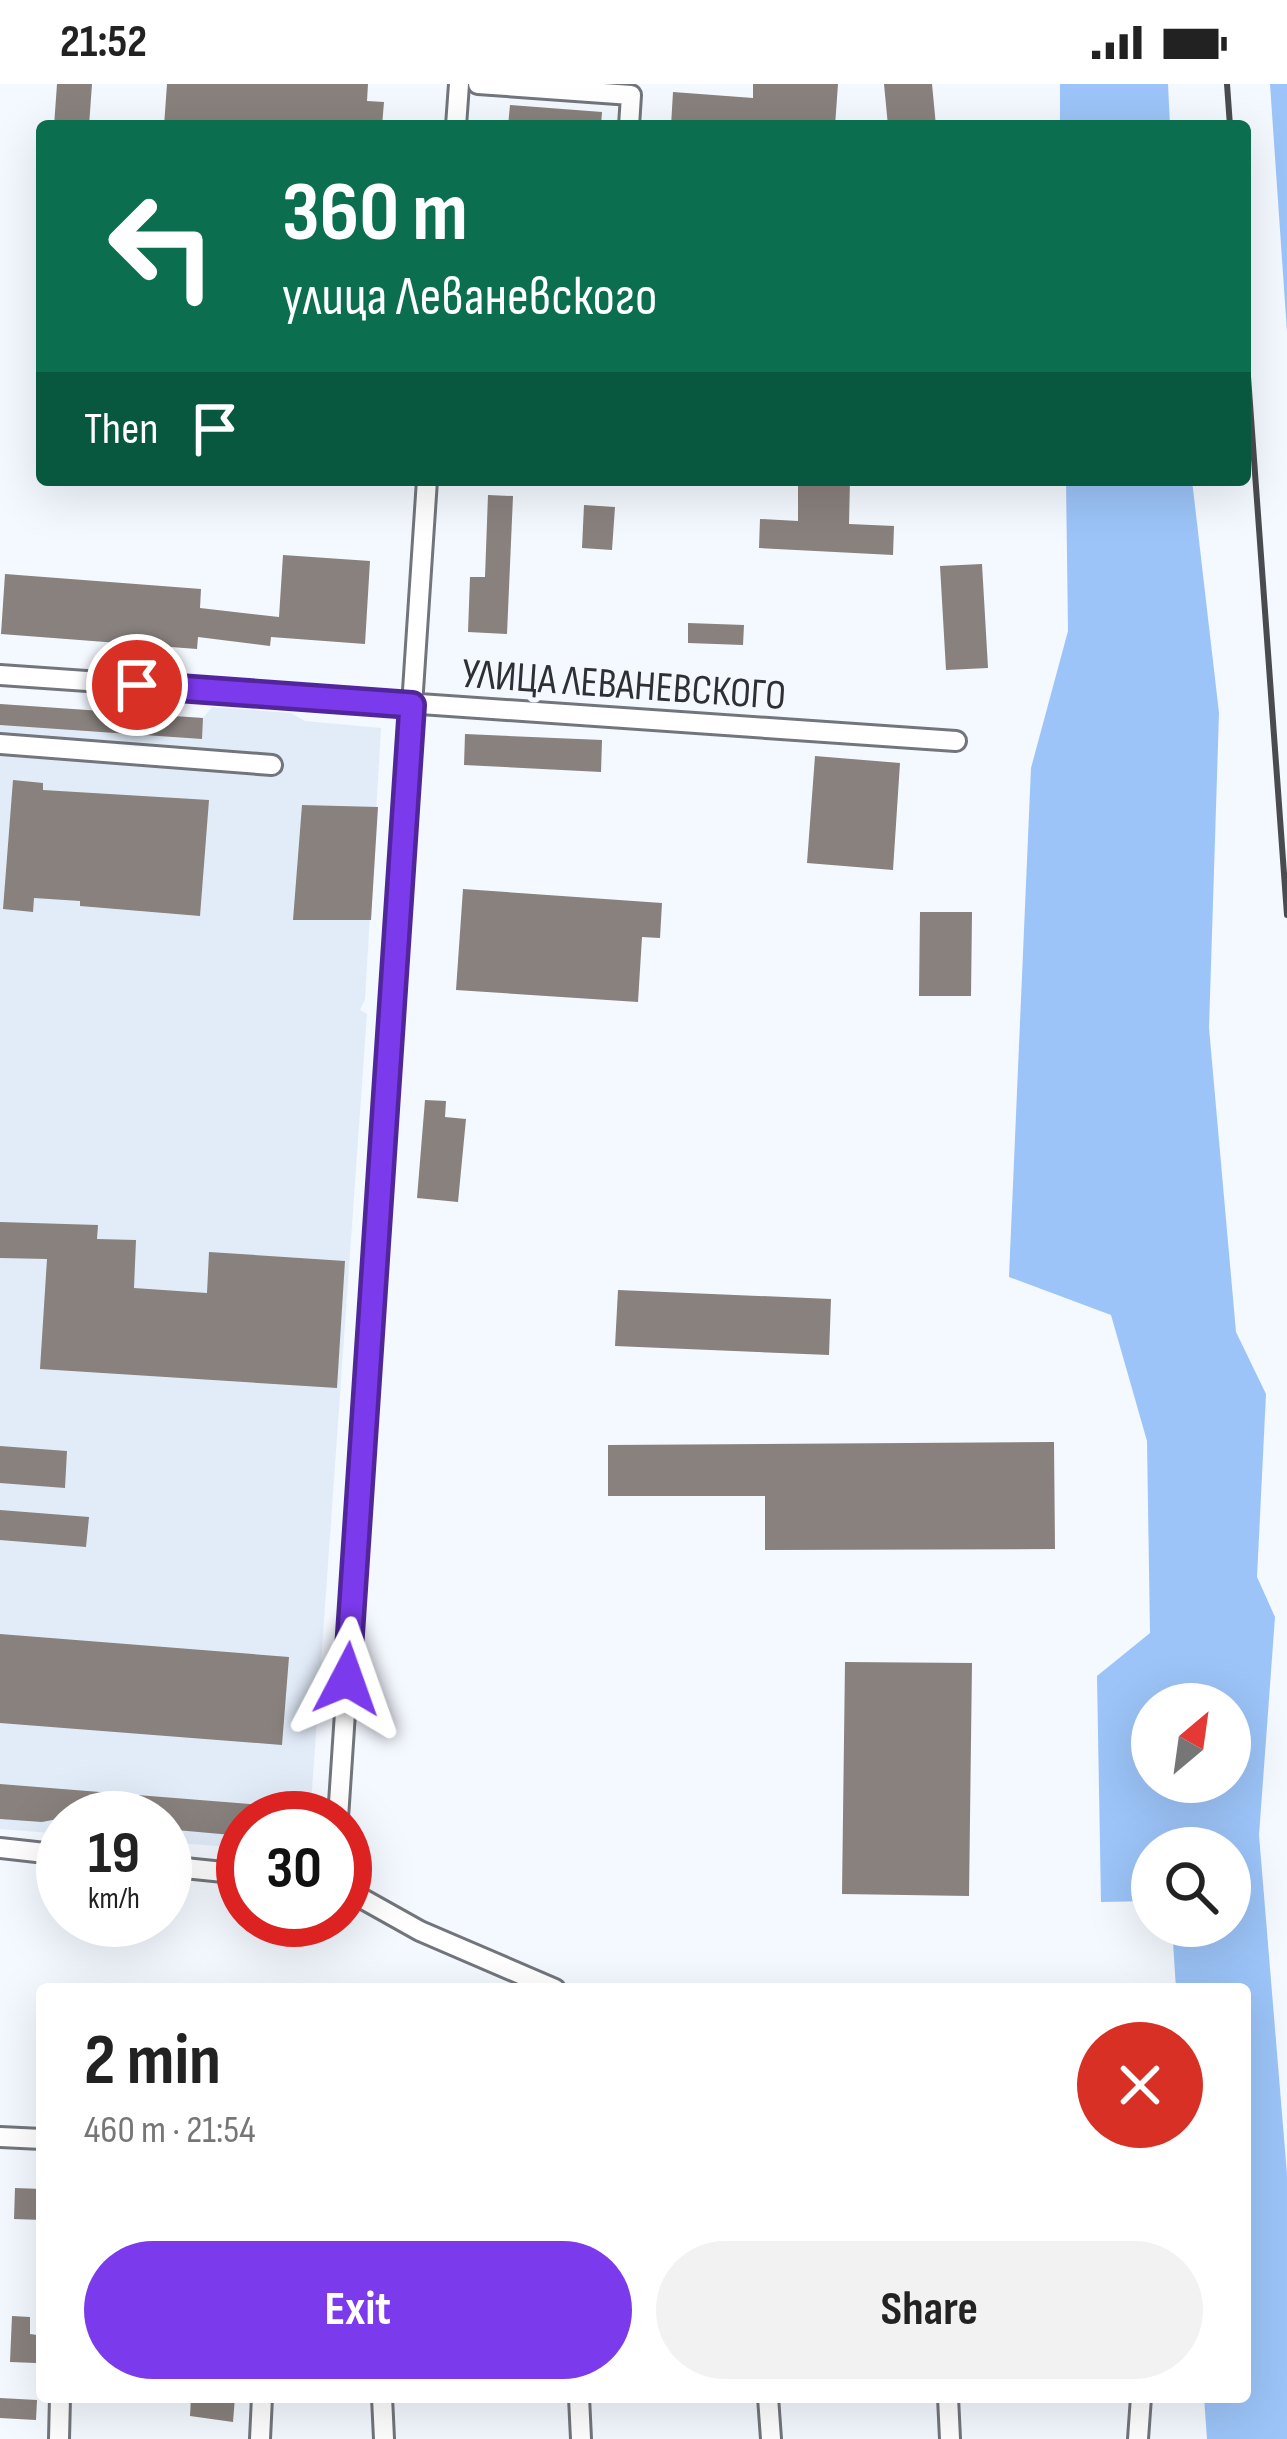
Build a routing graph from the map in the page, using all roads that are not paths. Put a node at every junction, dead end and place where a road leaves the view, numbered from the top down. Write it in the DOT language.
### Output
graph roads {
  1 [pos="459,84"];
  2 [pos="478,84"];
  3 [pos="456,120"];
  4 [pos="629,120"];
  5 [pos="427,486"];
  6 [pos="0,675"];
  7 [pos="412,705"];
  8 [pos="956,741"];
  9 [pos="0,744"];
  10 [pos="272,765"];
  11 [pos="340,1791"];
  12 [pos="0,1848"];
  13 [pos="36,1852"];
  14 [pos="372,1904"];
  15 [pos="541,1983"];
  16 [pos="0,2137"];
  17 [pos="36,2139"];
  18 [pos="60,2403"];
  19 [pos="262,2403"];
  20 [pos="382,2403"];
  21 [pos="579,2403"];
  22 [pos="768,2403"];
  23 [pos="948,2403"];
  24 [pos="1141,2403"];
  25 [pos="59,2439"];
  26 [pos="260,2439"];
  27 [pos="384,2439"];
  28 [pos="581,2439"];
  29 [pos="771,2439"];
  30 [pos="950,2439"];
  31 [pos="1138,2439"];
  1 -- 3 [label="street"];
  2 -- 4 [label="street"];
  5 -- 7 [label="street"];
  6 -- 7 [label="street, УЛИЦА ЛЕВАНЕВСКОГО"];
  7 -- 8 [label="street, УЛИЦА ЛЕВАНЕВСКОГО"];
  7 -- 11 [label="street"];
  9 -- 10 [label="street"];
  12 -- 13 [label="street"];
  14 -- 15 [label="street"];
  16 -- 17 [label="street"];
  18 -- 25 [label="street"];
  19 -- 26 [label="street"];
  20 -- 27 [label="street"];
  21 -- 28 [label="street"];
  22 -- 29 [label="street"];
  23 -- 30 [label="street"];
  24 -- 31 [label="street"];
}
